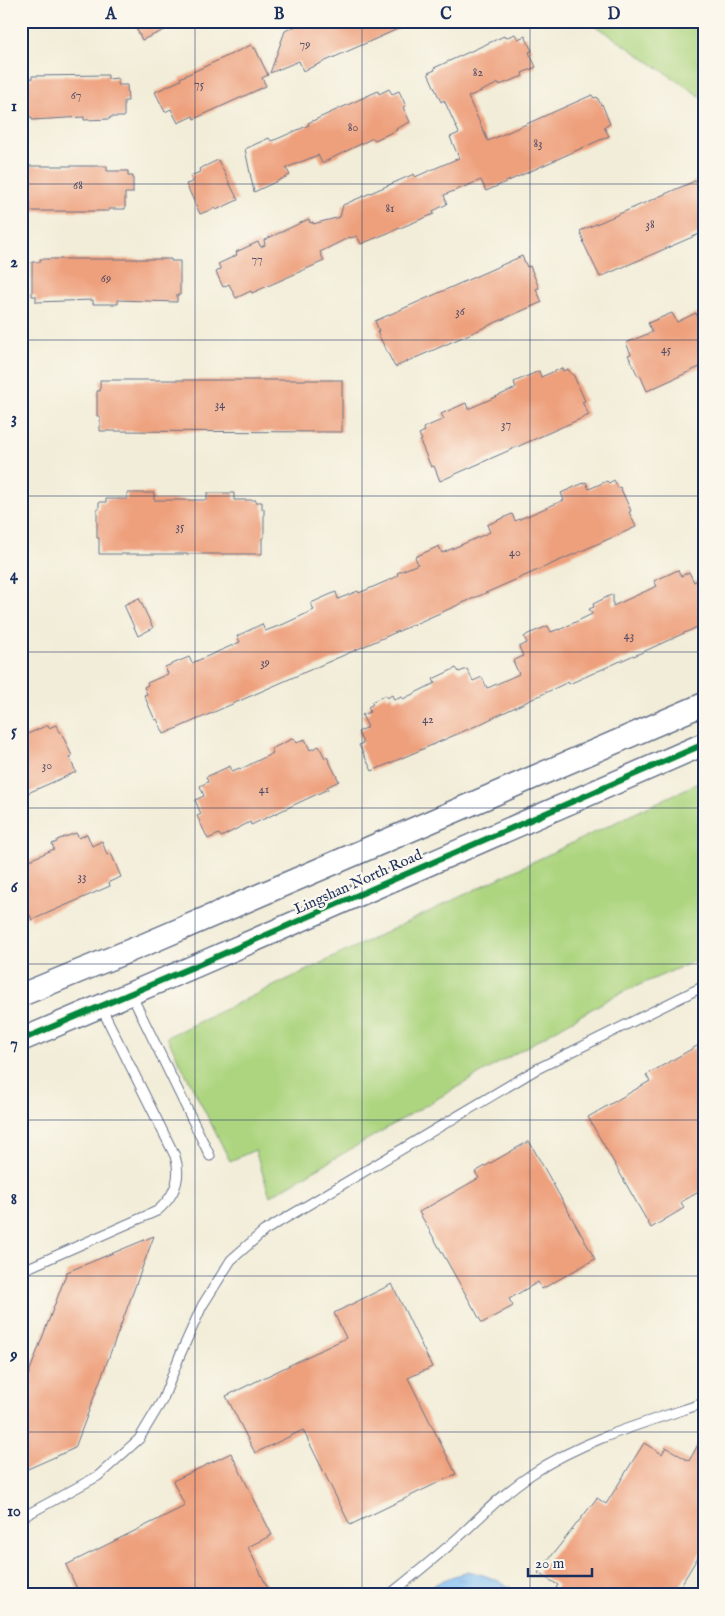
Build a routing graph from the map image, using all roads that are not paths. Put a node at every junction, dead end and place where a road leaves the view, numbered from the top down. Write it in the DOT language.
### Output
graph roads {
  1 [pos="704,704"];
  2 [pos="704,744"];
  3 [pos="704,986"];
  4 [pos="130,994"];
  5 [pos="21,995"];
  6 [pos="101,1006"];
  7 [pos="21,1040"];
  8 [pos="210,1156"];
  9 [pos="21,1271"];
  10 [pos="704,1403"];
  11 [pos="21,1518"];
  12 [pos="390,1595"];
  1 -- 5 [label="street, Lingshan North Road"];
  2 -- 4 [label="street, Lingshan North Road"];
  3 -- 11 [label="lane"];
  4 -- 6 [label="street, Lingshan North Road"];
  4 -- 8 [label="lane"];
  6 -- 7 [label="street, Lingshan North Road"];
  6 -- 9 [label="lane"];
  10 -- 12 [label="lane"];
}
